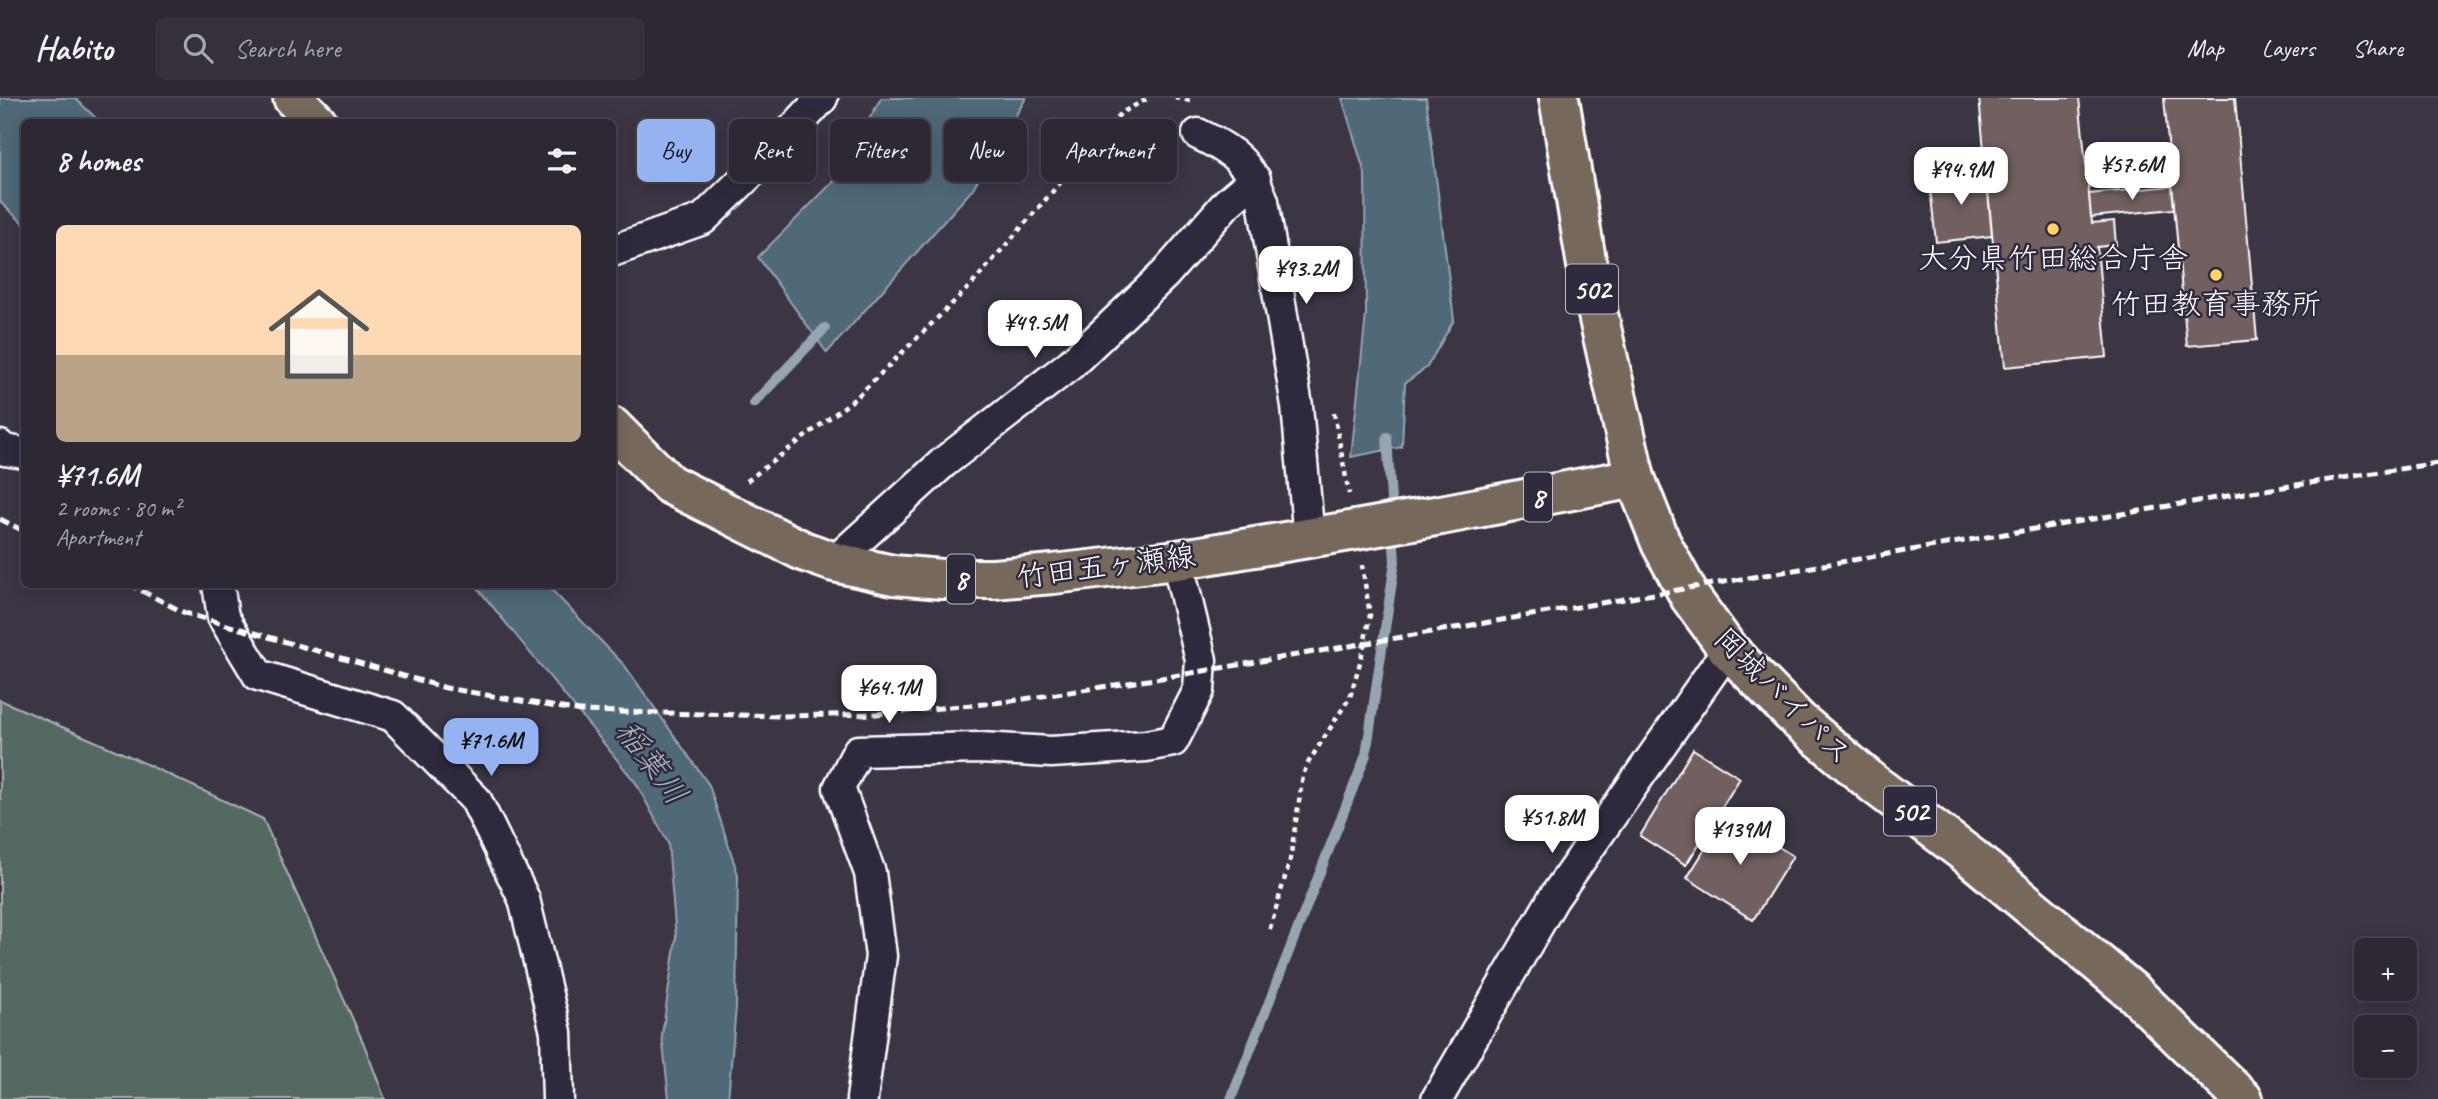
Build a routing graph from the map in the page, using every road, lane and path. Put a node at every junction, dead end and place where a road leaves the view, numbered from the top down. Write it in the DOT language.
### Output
graph roads {
  1 [pos="293,98"];
  2 [pos="822,98"];
  3 [pos="1149,98"];
  4 [pos="1559,98"];
  5 [pos="314,119"];
  6 [pos="1198,134"];
  7 [pos="1255,179"];
  8 [pos="616,250"];
  9 [pos="616,431"];
  10 [pos="0,446"];
  11 [pos="21,453"];
  12 [pos="1635,478"];
  13 [pos="741,485"];
  14 [pos="1309,539"];
  15 [pos="1177,560"];
  16 [pos="834,562"];
  17 [pos="219,588"];
  18 [pos="1728,649"];
  19 [pos="558,1099"];
  20 [pos="862,1099"];
  21 [pos="1437,1099"];
  22 [pos="2243,1099"];
  1 -- 5 [label="main road"];
  2 -- 8 [label="street"];
  3 -- 13 [label="path"];
  4 -- 12 [label="main road, 岡城バイパス / 502"];
  6 -- 7 [label="street"];
  7 -- 14 [label="street"];
  7 -- 16 [label="street"];
  9 -- 16 [label="main road, 竹田五ヶ瀬線 / 8"];
  10 -- 11 [label="street"];
  12 -- 14 [label="main road, 竹田五ヶ瀬線 / 8, bridge"];
  12 -- 18 [label="main road, 岡城バイパス / 502"];
  14 -- 15 [label="main road, 竹田五ヶ瀬線 / 8"];
  15 -- 16 [label="main road, 竹田五ヶ瀬線 / 8"];
  15 -- 20 [label="street"];
  17 -- 19 [label="street"];
  18 -- 21 [label="street"];
  18 -- 22 [label="main road, 岡城バイパス / 502"];
}
